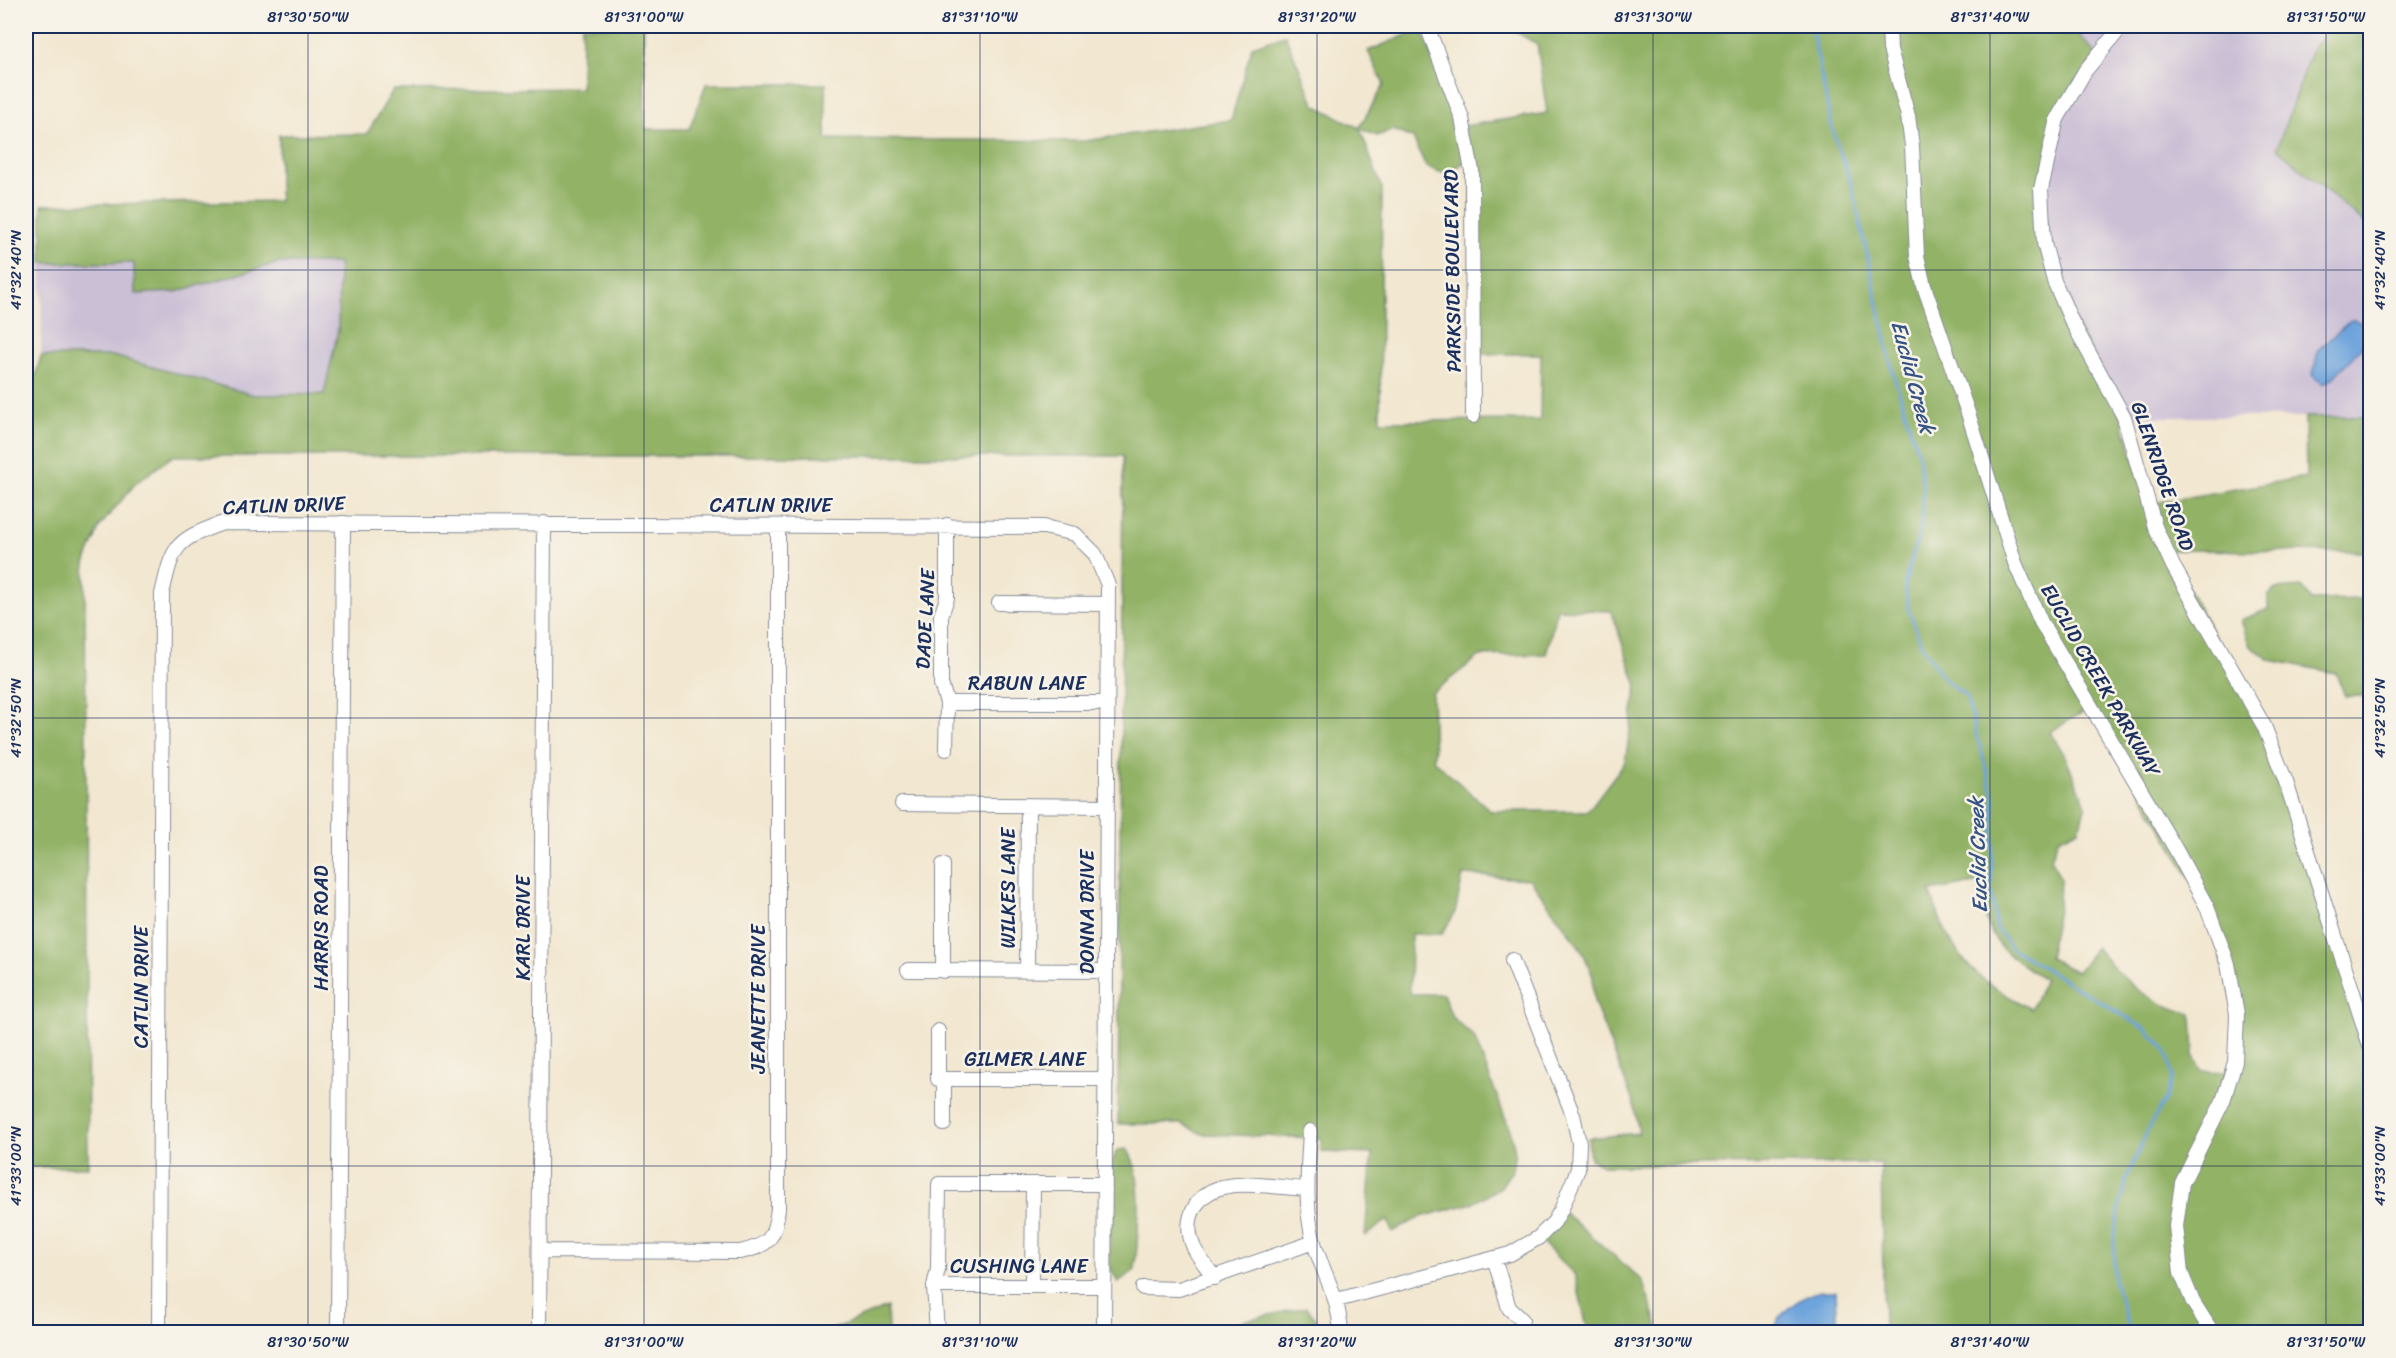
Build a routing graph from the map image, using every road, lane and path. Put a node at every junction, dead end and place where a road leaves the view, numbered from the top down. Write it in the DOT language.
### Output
graph roads {
  1 [pos="1427,26"];
  2 [pos="1889,26"];
  3 [pos="2122,26"];
  4 [pos="1473,416"];
  5 [pos="343,523"];
  6 [pos="544,523"];
  7 [pos="947,525"];
  8 [pos="778,526"];
  9 [pos="1044,527"];
  10 [pos="999,603"];
  11 [pos="1108,604"];
  12 [pos="947,703"];
  13 [pos="1107,703"];
  14 [pos="946,749"];
  15 [pos="902,804"];
  16 [pos="1028,805"];
  17 [pos="1107,807"];
  18 [pos="943,864"];
  19 [pos="1512,960"];
  20 [pos="909,970"];
  21 [pos="943,971"];
  22 [pos="1027,971"];
  23 [pos="1106,971"];
  24 [pos="938,1031"];
  25 [pos="2370,1046"];
  26 [pos="944,1079"];
  27 [pos="1106,1079"];
  28 [pos="944,1124"];
  29 [pos="1310,1131"];
  30 [pos="1033,1184"];
  31 [pos="1104,1184"];
  32 [pos="1307,1189"];
  33 [pos="1314,1242"];
  34 [pos="541,1251"];
  35 [pos="1494,1258"];
  36 [pos="1215,1278"];
  37 [pos="1032,1285"];
  38 [pos="934,1286"];
  39 [pos="1104,1286"];
  40 [pos="1143,1288"];
  41 [pos="1337,1300"];
  42 [pos="1522,1320"];
  43 [pos="159,1332"];
  44 [pos="338,1332"];
  45 [pos="539,1332"];
  46 [pos="937,1332"];
  47 [pos="1104,1332"];
  48 [pos="1341,1332"];
  49 [pos="2212,1332"];
  1 -- 4 [label="street, PARKSIDE BOULEVARD"];
  2 -- 49 [label="street, EUCLID CREEK PARKWAY"];
  3 -- 25 [label="street, GLENRIDGE ROAD"];
  5 -- 6 [label="street, CATLIN DRIVE"];
  5 -- 43 [label="street, CATLIN DRIVE"];
  5 -- 44 [label="street, HARRIS ROAD"];
  6 -- 8 [label="street, CATLIN DRIVE"];
  6 -- 34 [label="street, KARL DRIVE"];
  7 -- 8 [label="street, CATLIN DRIVE"];
  7 -- 9 [label="street, CATLIN DRIVE"];
  7 -- 12 [label="street, DADE LANE"];
  8 -- 34 [label="street, JEANETTE DRIVE"];
  9 -- 11 [label="street, DONNA DRIVE"];
  10 -- 11 [label="street"];
  11 -- 13 [label="street, DONNA DRIVE"];
  12 -- 13 [label="street, RABUN LANE"];
  12 -- 14 [label="street, DADE LANE"];
  13 -- 17 [label="street, DONNA DRIVE"];
  15 -- 16 [label="street"];
  16 -- 17 [label="street"];
  16 -- 22 [label="street, WILKES LANE"];
  17 -- 23 [label="street, DONNA DRIVE"];
  18 -- 21 [label="street"];
  19 -- 35 [label="street"];
  20 -- 21 [label="street"];
  21 -- 22 [label="street"];
  22 -- 23 [label="street"];
  23 -- 27 [label="street, DONNA DRIVE"];
  24 -- 26 [label="street"];
  26 -- 27 [label="street, GILMER LANE"];
  26 -- 28 [label="street"];
  27 -- 31 [label="street, DONNA DRIVE"];
  29 -- 32 [label="street"];
  30 -- 31 [label="street"];
  30 -- 37 [label="street"];
  30 -- 38 [label="street"];
  31 -- 39 [label="street, DONNA DRIVE"];
  32 -- 33 [label="street"];
  32 -- 36 [label="street"];
  33 -- 36 [label="street"];
  33 -- 41 [label="street"];
  34 -- 45 [label="street, KARL DRIVE"];
  35 -- 41 [label="street"];
  35 -- 42 [label="street"];
  36 -- 40 [label="street"];
  37 -- 38 [label="street, CUSHING LANE"];
  37 -- 39 [label="street, CUSHING LANE"];
  38 -- 46 [label="street"];
  39 -- 47 [label="street, DONNA DRIVE"];
  41 -- 48 [label="street"];
}
